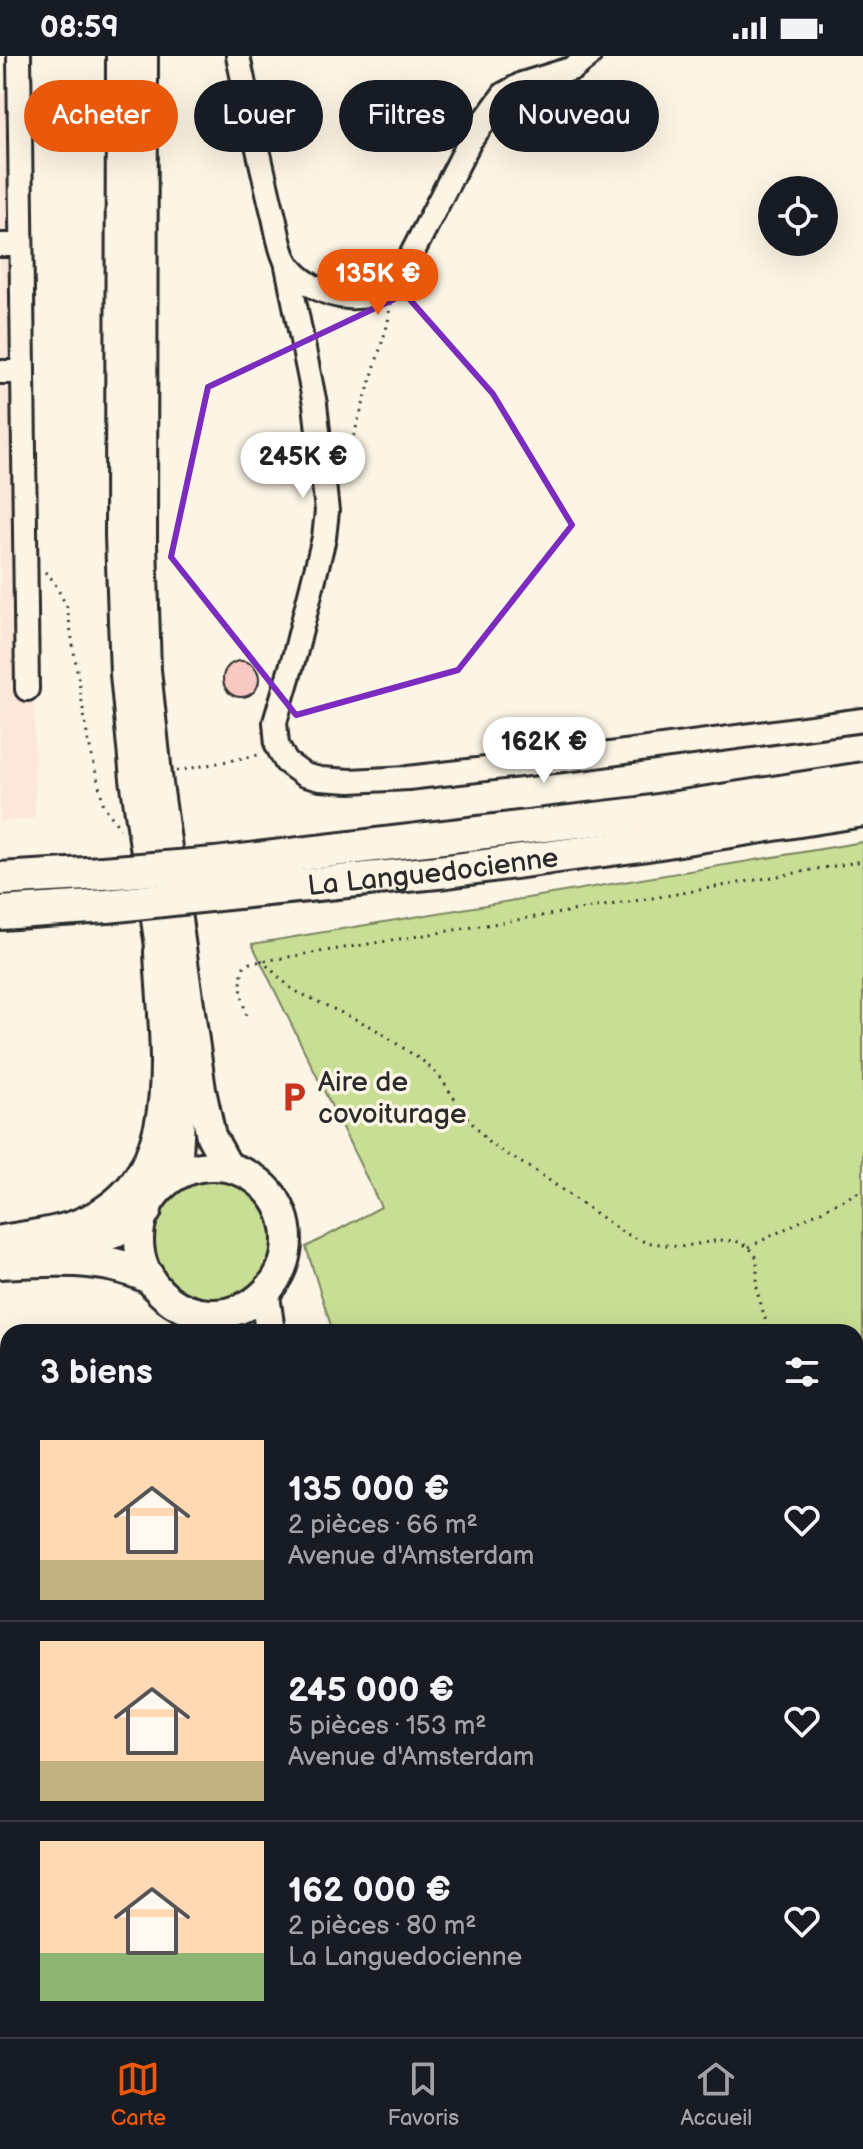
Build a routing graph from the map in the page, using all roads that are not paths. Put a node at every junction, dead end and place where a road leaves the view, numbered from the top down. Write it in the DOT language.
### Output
graph roads {
  1 [pos="19,56"];
  2 [pos="121,56"];
  3 [pos="143,56"];
  4 [pos="238,56"];
  5 [pos="589,56"];
  6 [pos="10,245"];
  7 [pos="286,261"];
  8 [pos="11,372"];
  9 [pos="11,419"];
  10 [pos="27,689"];
  11 [pos="863,720"];
  12 [pos="863,779"];
  13 [pos="863,810"];
  14 [pos="0,879"];
  15 [pos="216,879"];
  16 [pos="0,913"];
  17 [pos="161,952"];
  18 [pos="228,1167"];
  19 [pos="177,1175"];
  20 [pos="145,1210"];
  21 [pos="1,1249"];
  22 [pos="147,1276"];
  23 [pos="265,1295"];
  24 [pos="229,1323"];
  25 [pos="269,1324"];
  1 -- 6 [label="street"];
  2 -- 17 [label="main road"];
  3 -- 18 [label="main road"];
  4 -- 7 [label="street"];
  5 -- 7 [label="street"];
  6 -- 8 [label="street"];
  7 -- 11 [label="street"];
  8 -- 9 [label="street"];
  9 -- 10 [label="street"];
  12 -- 15 [label="highway, La Languedocienne"];
  13 -- 15 [label="highway, La Languedocienne"];
  14 -- 15 [label="highway, La Languedocienne, bridge"];
  15 -- 16 [label="highway, La Languedocienne, bridge"];
  17 -- 19 [label="main road"];
  17 -- 21 [label="highway"];
  18 -- 19 [label="main road"];
  18 -- 23 [label="main road"];
  19 -- 20 [label="main road"];
  20 -- 21 [label="highway"];
  20 -- 22 [label="main road"];
  21 -- 22 [label="highway"];
  22 -- 24 [label="main road"];
  23 -- 24 [label="main road"];
  23 -- 25 [label="main road"];
}
